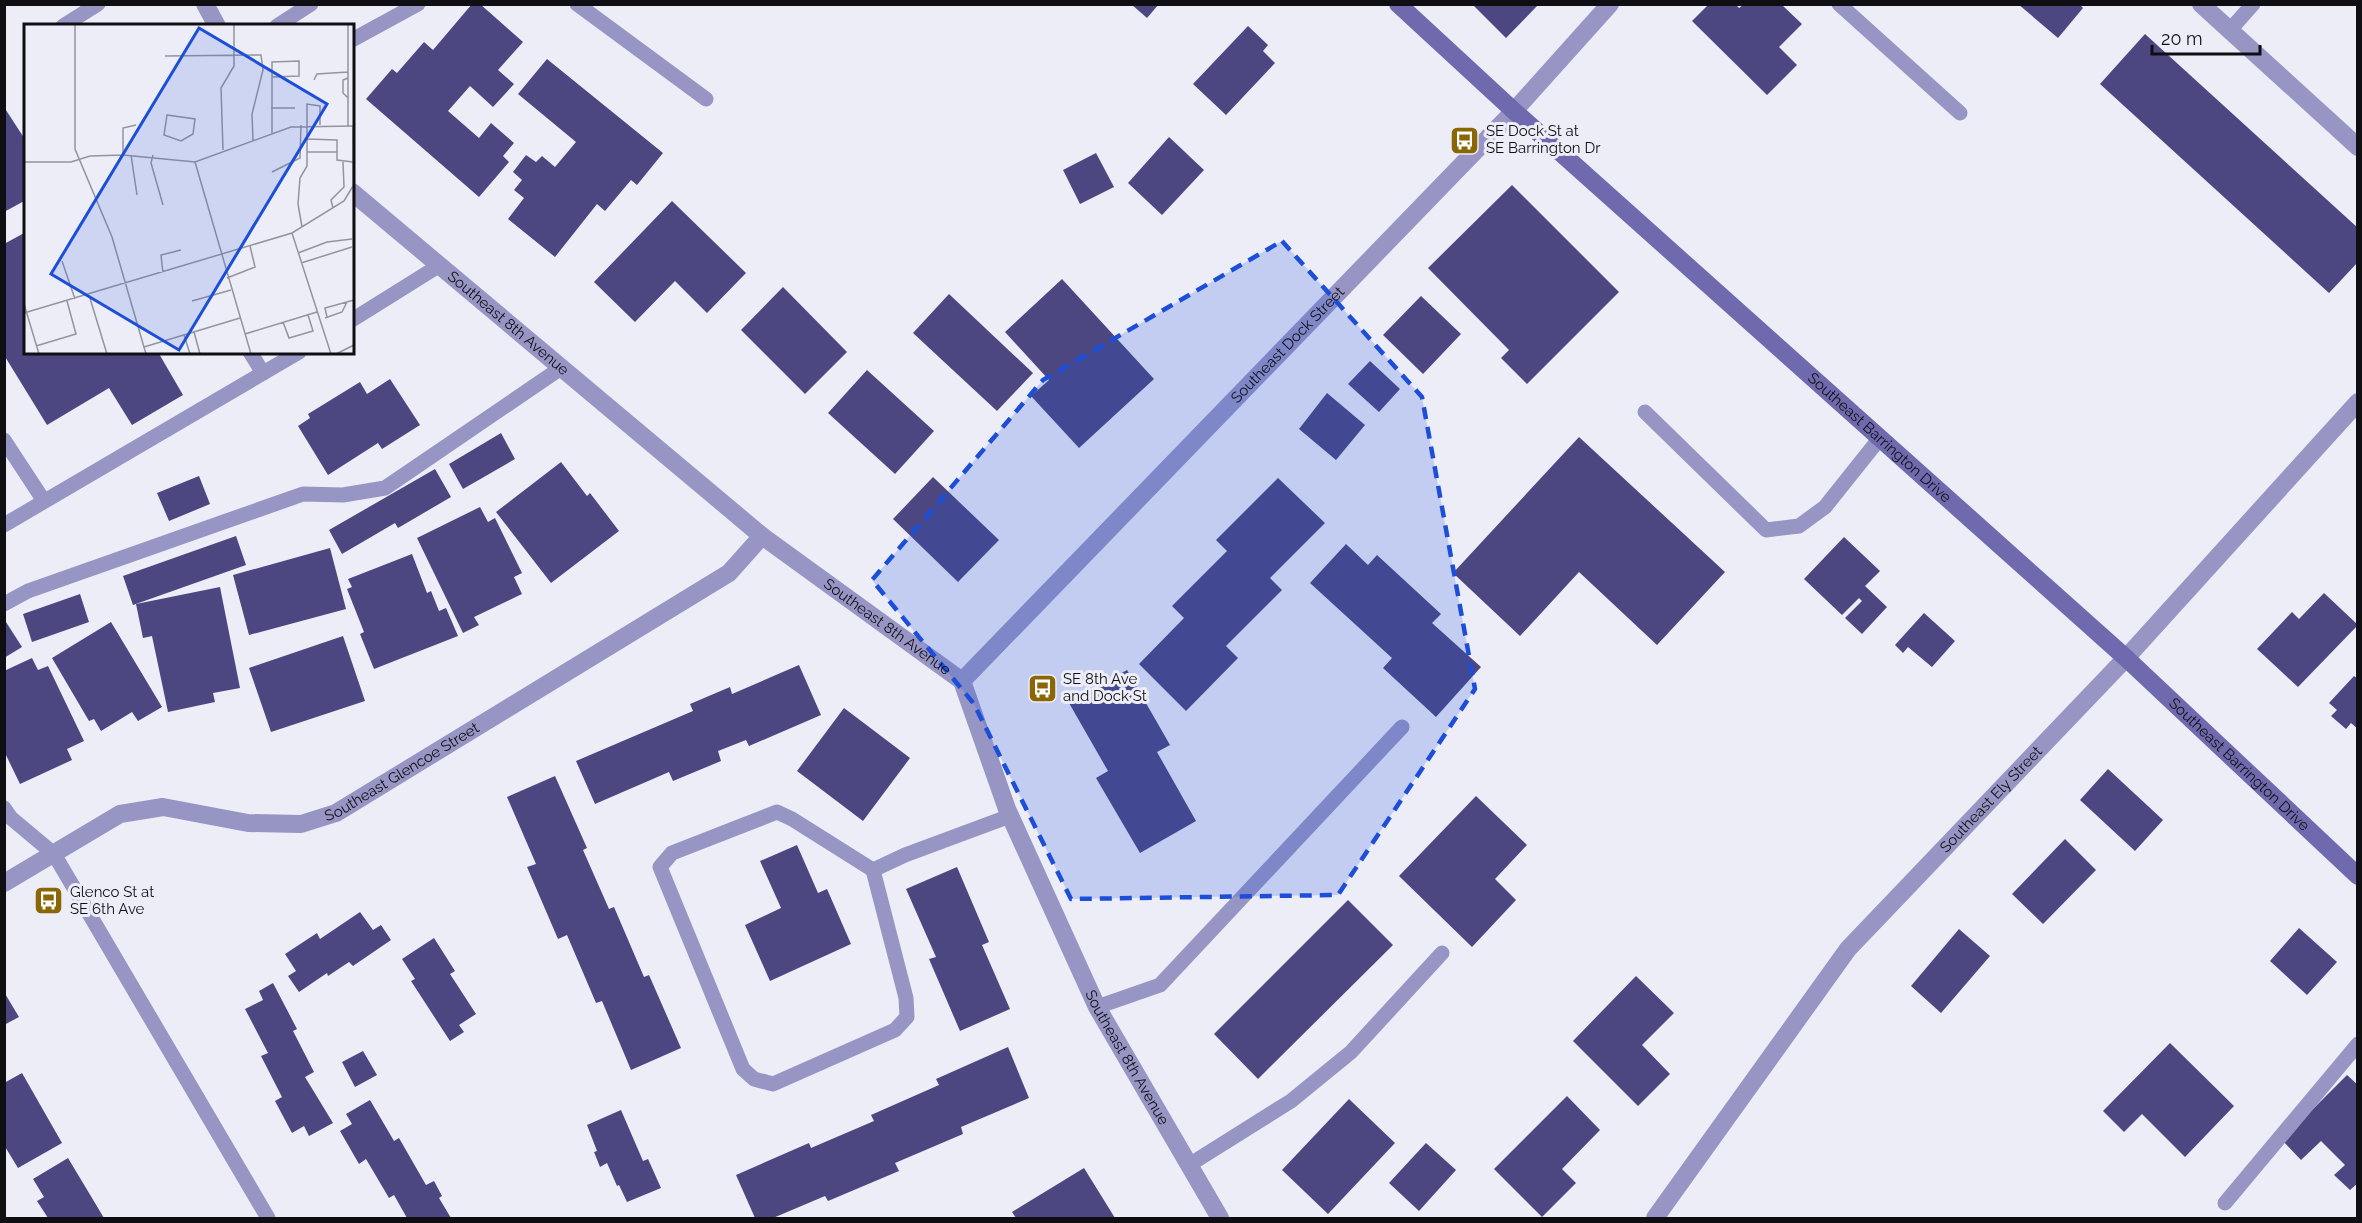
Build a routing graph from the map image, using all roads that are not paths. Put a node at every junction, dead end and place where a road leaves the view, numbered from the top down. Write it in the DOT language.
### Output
graph roads {
  1 [pos="98,4"];
  2 [pos="205,4"];
  3 [pos="311,4"];
  4 [pos="418,4"];
  5 [pos="577,4"];
  6 [pos="1398,4"];
  7 [pos="1610,4"];
  8 [pos="1839,4"];
  9 [pos="2201,4"];
  10 [pos="2253,4"];
  11 [pos="66,24"];
  12 [pos="216,24"];
  13 [pos="280,24"];
  14 [pos="2230,30"];
  15 [pos="354,39"];
  16 [pos="706,99"];
  17 [pos="1514,111"];
  18 [pos="1960,113"];
  19 [pos="2358,147"];
  20 [pos="354,194"];
  21 [pos="440,265"];
  22 [pos="354,319"];
  23 [pos="251,354"];
  24 [pos="296,354"];
  25 [pos="561,368"];
  26 [pos="263,374"];
  27 [pos="2358,402"];
  28 [pos="1645,412"];
  29 [pos="1880,438"];
  30 [pos="4,440"];
  31 [pos="44,501"];
  32 [pos="4,525"];
  33 [pos="762,536"];
  34 [pos="4,604"];
  35 [pos="2126,658"];
  36 [pos="962,681"];
  37 [pos="1402,727"];
  38 [pos="4,808"];
  39 [pos="1010,816"];
  40 [pos="54,854"];
  41 [pos="2354,866"];
  42 [pos="873,870"];
  43 [pos="4,883"];
  44 [pos="1442,953"];
  45 [pos="1097,1007"];
  46 [pos="2358,1044"];
  47 [pos="1189,1166"];
  48 [pos="2225,1203"];
  49 [pos="268,1218"];
  50 [pos="1220,1218"];
  51 [pos="1655,1218"];
  1 -- 11 [label="lane"];
  2 -- 12 [label="street"];
  3 -- 13 [label="lane"];
  4 -- 15 [label="lane"];
  5 -- 16 [label="lane"];
  6 -- 17 [label="street, Southeast Barrington Drive"];
  7 -- 17 [label="street, Southeast Dock Street"];
  8 -- 18 [label="lane"];
  9 -- 14 [label="street"];
  10 -- 14 [label="lane"];
  14 -- 19 [label="street"];
  17 -- 29 [label="street, Southeast Barrington Drive"];
  17 -- 36 [label="street, Southeast Dock Street"];
  20 -- 21 [label="street, Southeast 8th Avenue"];
  21 -- 22 [label="lane"];
  21 -- 25 [label="street, Southeast 8th Avenue"];
  23 -- 26 [label="lane"];
  24 -- 26 [label="lane"];
  25 -- 33 [label="street, Southeast 8th Avenue"];
  25 -- 34 [label="lane"];
  26 -- 31 [label="lane"];
  27 -- 35 [label="street, Southeast Ely Street"];
  28 -- 29 [label="lane"];
  29 -- 35 [label="street, Southeast Barrington Drive"];
  30 -- 31 [label="lane"];
  31 -- 32 [label="lane"];
  33 -- 36 [label="street, Southeast 8th Avenue"];
  33 -- 40 [label="street, Southeast Glencoe Street"];
  35 -- 41 [label="street, Southeast Barrington Drive"];
  35 -- 51 [label="street, Southeast Ely Street"];
  36 -- 39 [label="street, Southeast 8th Avenue"];
  37 -- 45 [label="lane"];
  38 -- 40 [label="lane"];
  39 -- 42 [label="lane"];
  39 -- 45 [label="street, Southeast 8th Avenue"];
  40 -- 43 [label="street, Southeast Glencoe Street"];
  40 -- 49 [label="lane"];
  42 -- 42 [label="lane"];
  44 -- 47 [label="lane"];
  45 -- 47 [label="street, Southeast 8th Avenue"];
  46 -- 48 [label="lane"];
  47 -- 50 [label="street, Southeast 8th Avenue"];
}
